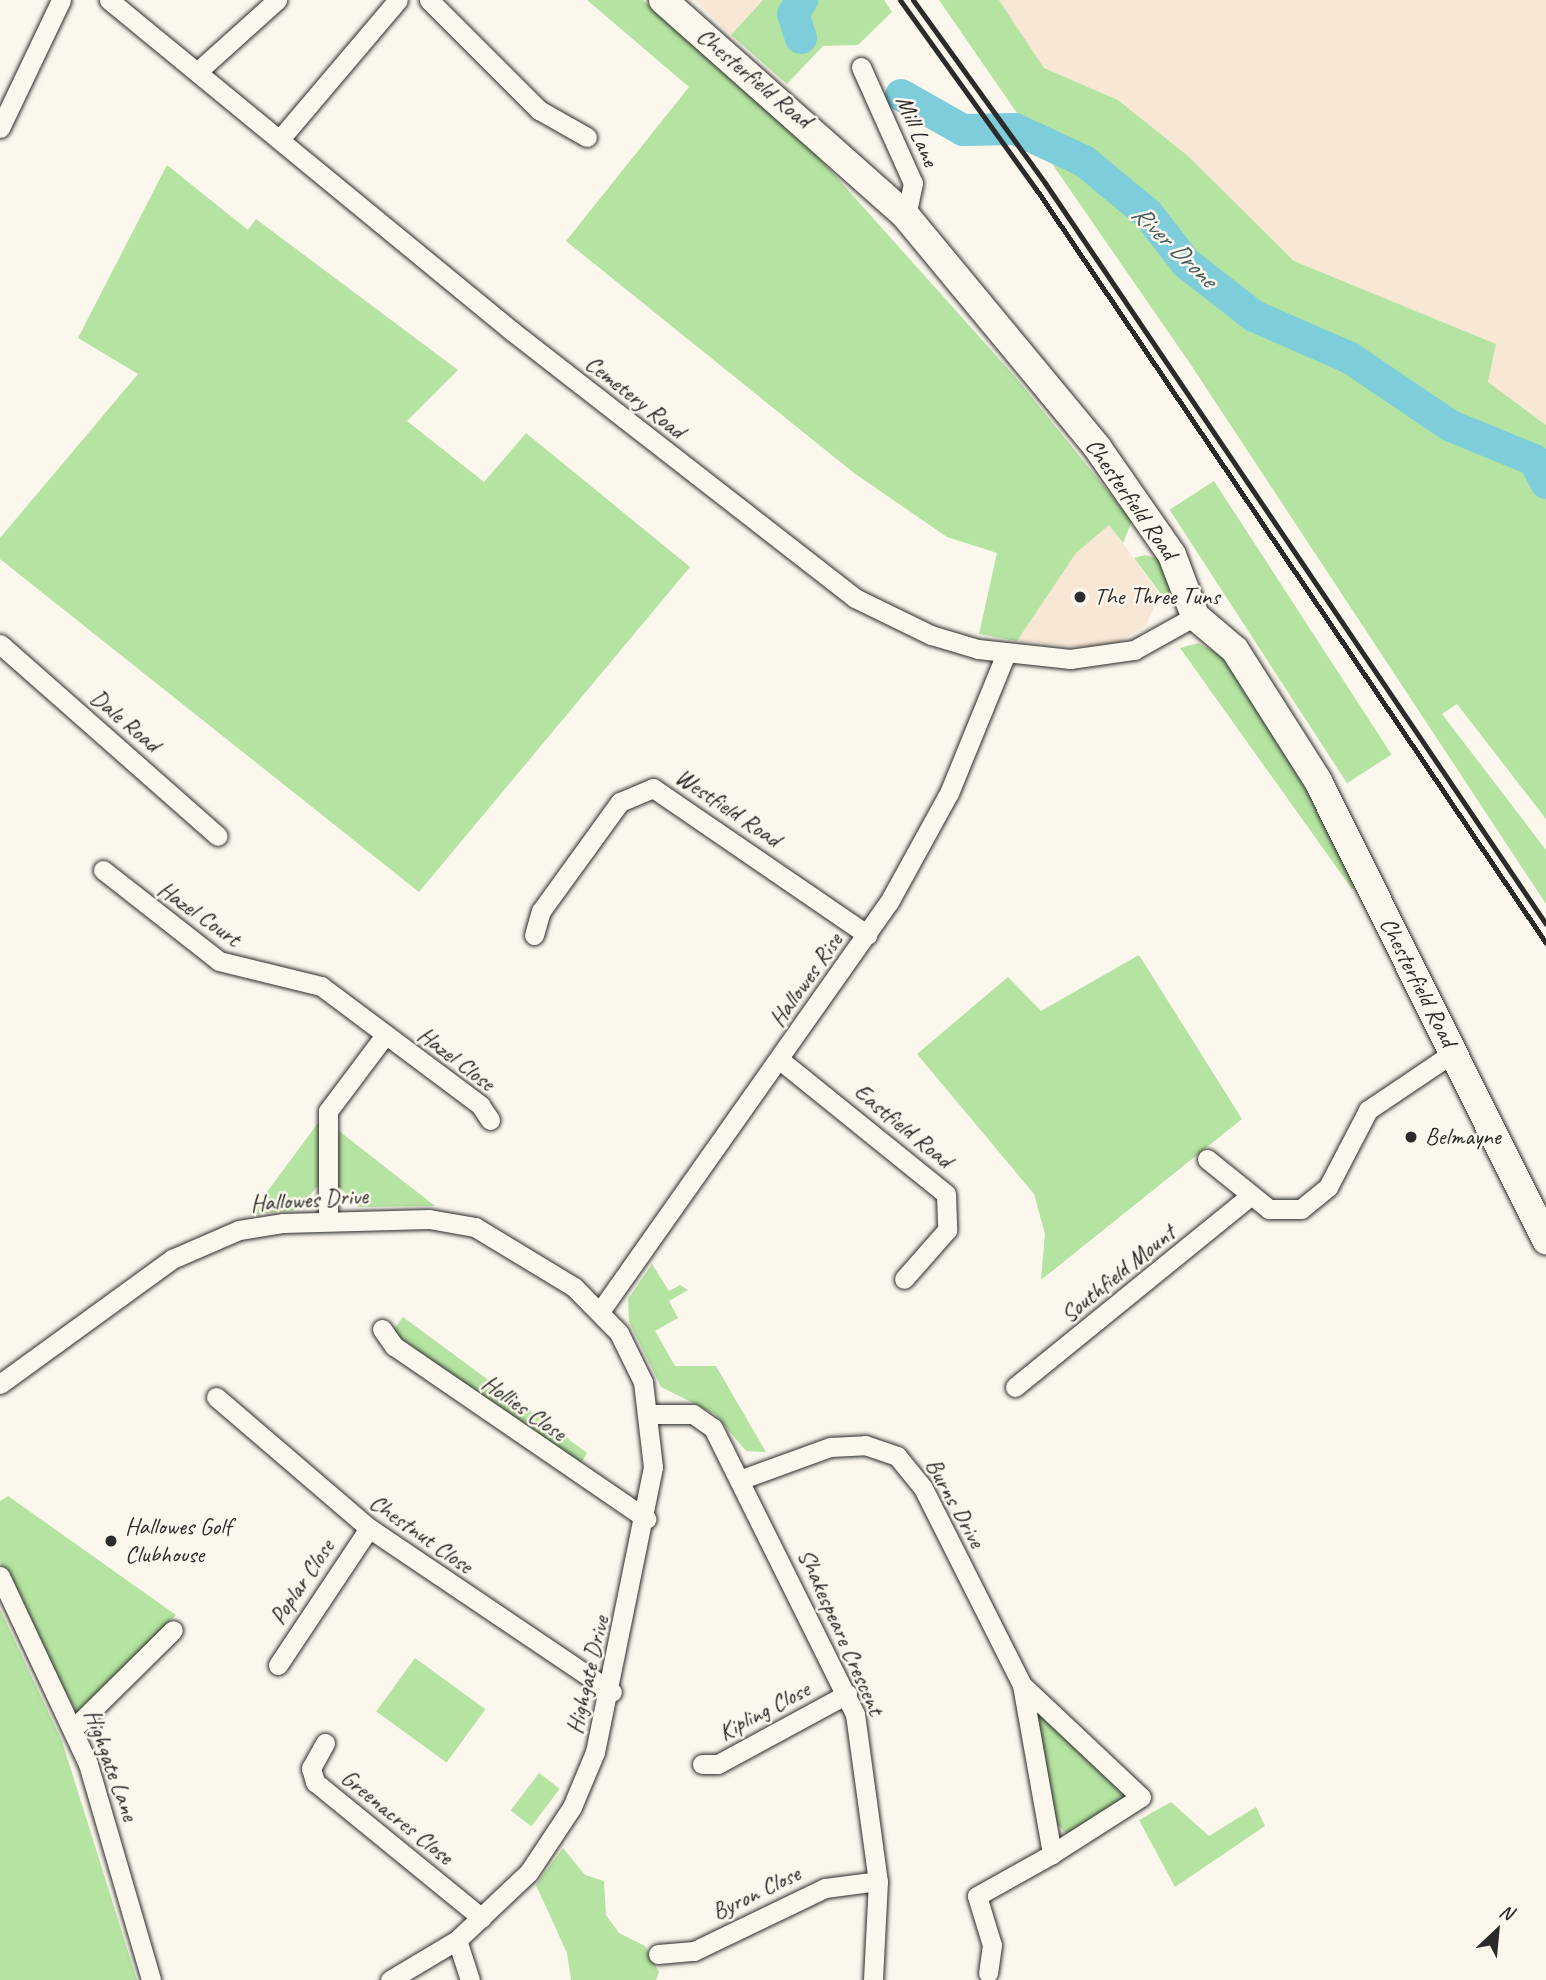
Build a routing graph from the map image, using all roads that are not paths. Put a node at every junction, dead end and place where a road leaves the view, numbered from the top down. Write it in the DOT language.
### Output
graph roads {
  1 [pos="61,0"];
  2 [pos="109,0"];
  3 [pos="277,0"];
  4 [pos="398,0"];
  5 [pos="429,0"];
  6 [pos="663,0"];
  7 [pos="861,67"];
  8 [pos="197,72"];
  9 [pos="0,128"];
  10 [pos="587,136"];
  11 [pos="280,139"];
  12 [pos="906,216"];
  13 [pos="1195,616"];
  14 [pos="0,644"];
  15 [pos="1006,653"];
  16 [pos="218,836"];
  17 [pos="103,870"];
  18 [pos="534,935"];
  19 [pos="868,935"];
  20 [pos="385,1035"];
  21 [pos="1454,1052"];
  22 [pos="779,1060"];
  23 [pos="491,1120"];
  24 [pos="1207,1159"];
  25 [pos="1250,1196"];
  26 [pos="328,1221"];
  27 [pos="1546,1240"];
  28 [pos="904,1279"];
  29 [pos="601,1310"];
  30 [pos="382,1329"];
  31 [pos="0,1384"];
  32 [pos="1015,1387"];
  33 [pos="216,1397"];
  34 [pos="651,1414"];
  35 [pos="742,1479"];
  36 [pos="647,1519"];
  37 [pos="369,1528"];
  38 [pos="0,1576"];
  39 [pos="173,1630"];
  40 [pos="278,1665"];
  41 [pos="1022,1685"];
  42 [pos="612,1692"];
  43 [pos="847,1694"];
  44 [pos="74,1728"];
  45 [pos="325,1743"];
  46 [pos="702,1764"];
  47 [pos="1052,1854"];
  48 [pos="878,1881"];
  49 [pos="482,1918"];
  50 [pos="457,1940"];
  51 [pos="659,1954"];
  52 [pos="988,1973"];
  53 [pos="151,1980"];
  54 [pos="390,1980"];
  55 [pos="470,1980"];
  56 [pos="873,1980"];
  1 -- 9 [label="street"];
  2 -- 8 [label="street, Cemetery Road"];
  3 -- 8 [label="street"];
  4 -- 11 [label="street"];
  5 -- 10 [label="street"];
  6 -- 12 [label="main road, Chesterfield Road"];
  7 -- 12 [label="street, Mill Lane"];
  8 -- 11 [label="street, Cemetery Road"];
  11 -- 15 [label="street, Cemetery Road"];
  12 -- 13 [label="main road, Chesterfield Road"];
  13 -- 15 [label="street, Cemetery Road"];
  13 -- 21 [label="main road, Chesterfield Road"];
  14 -- 16 [label="street, Dale Road"];
  15 -- 19 [label="street, Hallowes Rise"];
  17 -- 20 [label="street, Hazel Court"];
  18 -- 19 [label="street, Westfield Road"];
  19 -- 22 [label="street, Hallowes Rise"];
  20 -- 23 [label="street, Hazel Close"];
  20 -- 26 [label="street, Hazel Close"];
  21 -- 25 [label="street"];
  21 -- 27 [label="main road, Chesterfield Road"];
  22 -- 28 [label="street, Eastfield Road"];
  22 -- 29 [label="street, Hallowes Rise"];
  24 -- 25 [label="street"];
  25 -- 32 [label="street, Southfield Mount"];
  26 -- 29 [label="street, Hallowes Drive"];
  26 -- 31 [label="street, Hallowes Drive"];
  29 -- 34 [label="street, Highgate Drive"];
  30 -- 36 [label="street, Hollies Close"];
  33 -- 37 [label="street, Chestnut Close"];
  34 -- 35 [label="street, Shakespeare Crescent"];
  34 -- 36 [label="street, Highgate Drive"];
  35 -- 41 [label="street, Burns Drive"];
  35 -- 43 [label="street, Shakespeare Crescent"];
  36 -- 42 [label="street, Highgate Drive"];
  37 -- 40 [label="street, Poplar Close"];
  37 -- 42 [label="street, Chestnut Close"];
  38 -- 44 [label="street, Highgate Lane"];
  39 -- 44 [label="street"];
  41 -- 47 [label="street, Burns Drive"];
  41 -- 47 [label="street, Burns Drive"];
  42 -- 49 [label="street, Highgate Drive"];
  43 -- 46 [label="street, Kipling Close"];
  43 -- 48 [label="street, Shakespeare Crescent"];
  44 -- 53 [label="street, Highgate Lane"];
  45 -- 49 [label="street, Greenacres Close"];
  47 -- 52 [label="street, Burns Drive"];
  48 -- 51 [label="street, Byron Close"];
  48 -- 56 [label="street, Shakespeare Crescent"];
  49 -- 50 [label="street, Highgate Drive"];
  50 -- 54 [label="street, Highgate Drive"];
  50 -- 55 [label="street"];
}
